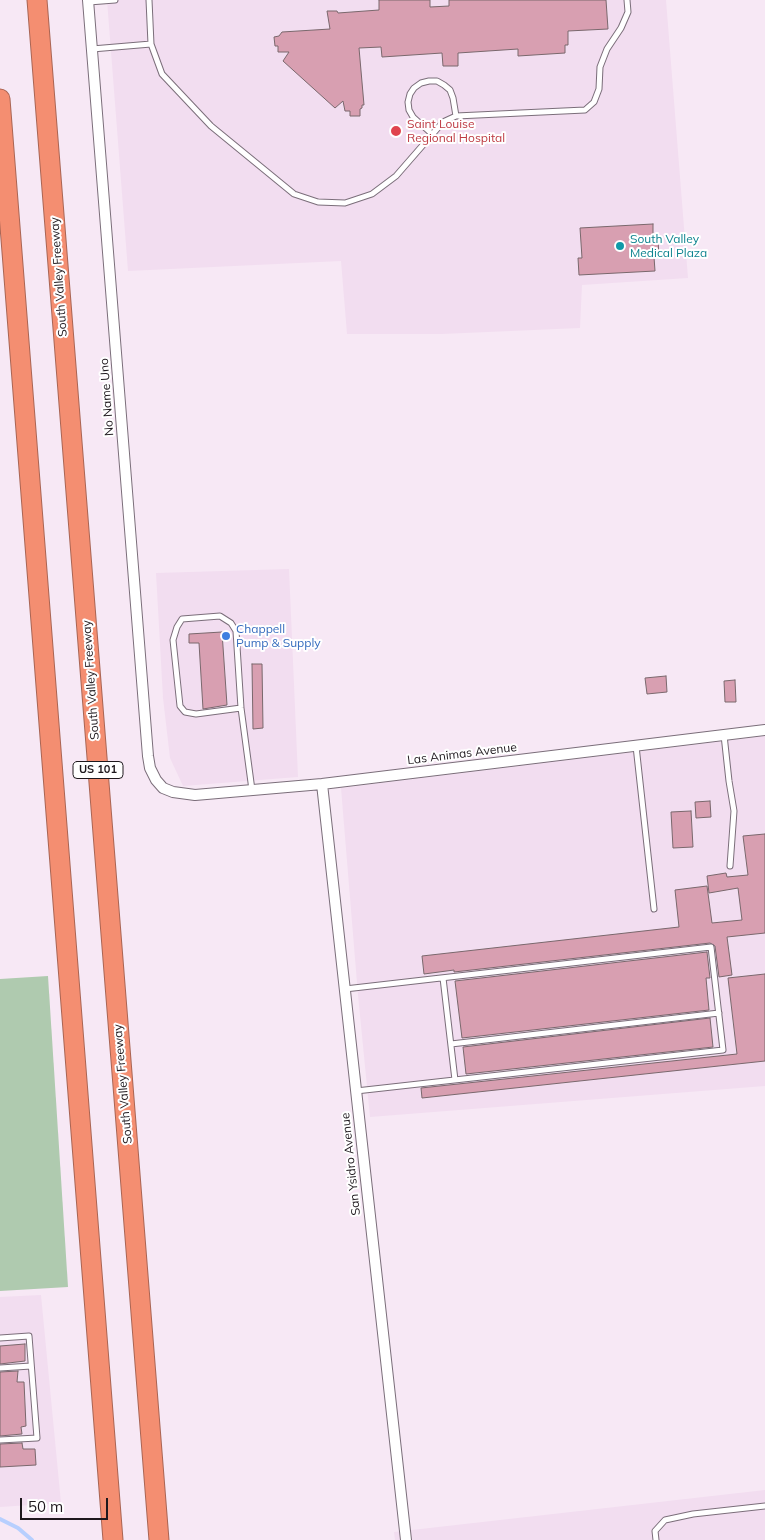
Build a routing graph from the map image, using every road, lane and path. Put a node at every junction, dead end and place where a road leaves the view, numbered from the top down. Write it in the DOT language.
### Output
graph roads {
  1 [pos="38,0"];
  2 [pos="115,0"];
  3 [pos="149,0"];
  4 [pos="627,0"];
  5 [pos="89,1"];
  6 [pos="151,44"];
  7 [pos="92,49"];
  8 [pos="0,99"];
  9 [pos="456,116"];
  10 [pos="432,134"];
  11 [pos="241,708"];
  12 [pos="765,730"];
  13 [pos="724,735"];
  14 [pos="636,746"];
  15 [pos="322,784"];
  16 [pos="163,788"];
  17 [pos="252,790"];
  18 [pos="730,866"];
  19 [pos="654,909"];
  20 [pos="443,978"];
  21 [pos="344,989"];
  22 [pos="719,1013"];
  23 [pos="451,1044"];
  24 [pos="456,1080"];
  25 [pos="356,1091"];
  26 [pos="0,1338"];
  27 [pos="31,1366"];
  28 [pos="0,1368"];
  29 [pos="0,1440"];
  30 [pos="765,1506"];
  31 [pos="113,1540"];
  32 [pos="159,1540"];
  33 [pos="406,1540"];
  34 [pos="656,1540"];
  1 -- 32 [label="highway, South Valley Freeway / US 101"];
  2 -- 5 [label="lane"];
  3 -- 6 [label="lane"];
  4 -- 9 [label="lane"];
  5 -- 7 [label="street, No Name Uno"];
  6 -- 7 [label="lane"];
  6 -- 10 [label="lane"];
  7 -- 16 [label="street, No Name Uno"];
  8 -- 31 [label="highway"];
  9 -- 10 [label="lane"];
  9 -- 10 [label="lane"];
  11 -- 11 [label="lane"];
  11 -- 17 [label="lane"];
  12 -- 13 [label="street, Las Animas Avenue"];
  13 -- 14 [label="street, Las Animas Avenue"];
  13 -- 18 [label="lane"];
  14 -- 15 [label="street, Las Animas Avenue"];
  14 -- 19 [label="lane"];
  15 -- 17 [label="street, Las Animas Avenue"];
  15 -- 21 [label="street, San Ysidro Avenue"];
  16 -- 17 [label="street, Las Animas Avenue"];
  20 -- 21 [label="lane"];
  20 -- 22 [label="lane"];
  20 -- 23 [label="lane"];
  21 -- 25 [label="street, San Ysidro Avenue"];
  22 -- 23 [label="lane"];
  22 -- 24 [label="lane"];
  23 -- 24 [label="lane"];
  24 -- 25 [label="lane"];
  25 -- 33 [label="street, San Ysidro Avenue"];
  26 -- 27 [label="lane"];
  27 -- 28 [label="lane"];
  27 -- 29 [label="lane"];
  30 -- 34 [label="lane"];
}
